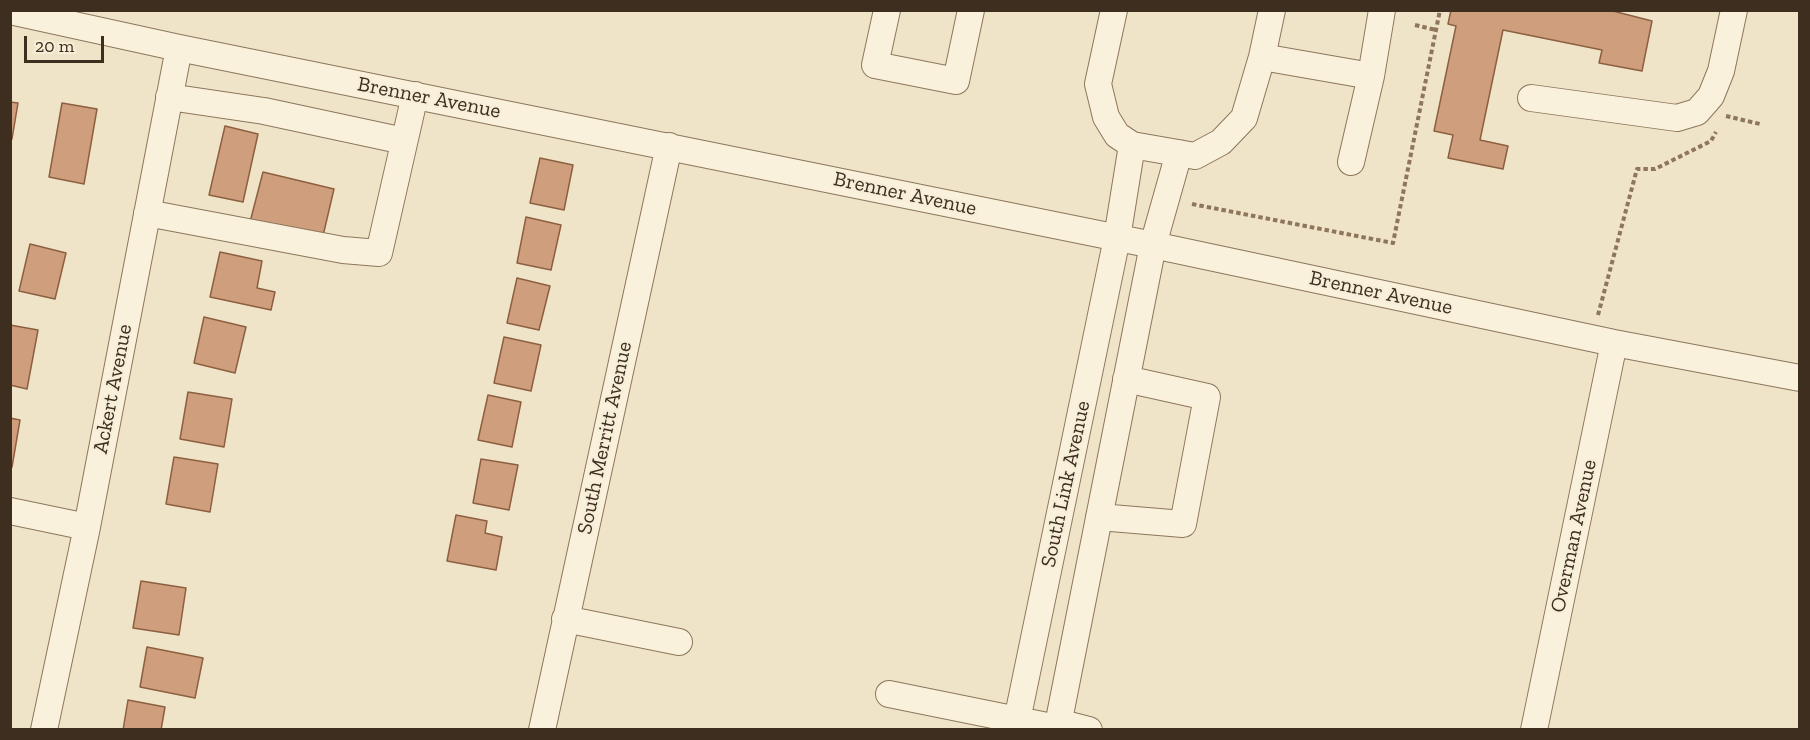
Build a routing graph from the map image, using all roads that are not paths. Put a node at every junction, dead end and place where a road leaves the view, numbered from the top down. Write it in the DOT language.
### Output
graph roads {
  1 [pos="887,10"];
  2 [pos="971,10"];
  3 [pos="1114,10"];
  4 [pos="1272,10"];
  5 [pos="1383,10"];
  6 [pos="1734,10"];
  7 [pos="10,11"];
  8 [pos="179,48"];
  9 [pos="1262,57"];
  10 [pos="1371,76"];
  11 [pos="415,95"];
  12 [pos="169,97"];
  13 [pos="1531,98"];
  14 [pos="404,141"];
  15 [pos="1132,145"];
  16 [pos="669,146"];
  17 [pos="1179,153"];
  18 [pos="1351,162"];
  19 [pos="147,213"];
  20 [pos="1117,238"];
  21 [pos="1153,245"];
  22 [pos="1614,343"];
  23 [pos="1800,378"];
  24 [pos="1126,379"];
  25 [pos="10,511"];
  26 [pos="1099,517"];
  27 [pos="87,527"];
  28 [pos="566,619"];
  29 [pos="679,642"];
  30 [pos="889,694"];
  31 [pos="1016,724"];
  32 [pos="1057,726"];
  33 [pos="44,729"];
  34 [pos="542,729"];
  35 [pos="1089,729"];
  36 [pos="1534,729"];
  1 -- 2 [label="street"];
  3 -- 15 [label="street"];
  4 -- 9 [label="street"];
  5 -- 10 [label="street"];
  6 -- 13 [label="street"];
  7 -- 8 [label="street, Brenner Avenue"];
  8 -- 11 [label="street, Brenner Avenue"];
  8 -- 12 [label="street, Ackert Avenue"];
  9 -- 10 [label="street"];
  9 -- 17 [label="street"];
  10 -- 18 [label="street"];
  11 -- 14 [label="street"];
  11 -- 16 [label="street, Brenner Avenue"];
  12 -- 14 [label="street"];
  12 -- 19 [label="street, Ackert Avenue"];
  14 -- 19 [label="street"];
  15 -- 17 [label="street"];
  15 -- 20 [label="street, South Link Avenue"];
  16 -- 20 [label="street, Brenner Avenue"];
  16 -- 28 [label="street, South Merritt Avenue"];
  17 -- 21 [label="street, South Link Avenue"];
  19 -- 27 [label="street, Ackert Avenue"];
  20 -- 21 [label="street, Brenner Avenue"];
  20 -- 31 [label="street, South Link Avenue"];
  21 -- 22 [label="street, Brenner Avenue"];
  21 -- 24 [label="street, South Link Avenue"];
  22 -- 23 [label="street, Brenner Avenue"];
  22 -- 36 [label="street, Overman Avenue"];
  24 -- 26 [label="street, South Link Avenue"];
  24 -- 26 [label="street"];
  25 -- 27 [label="street"];
  26 -- 32 [label="street, South Link Avenue"];
  27 -- 33 [label="street, Ackert Avenue"];
  28 -- 29 [label="street"];
  28 -- 34 [label="street, South Merritt Avenue"];
  30 -- 31 [label="street"];
  31 -- 32 [label="street"];
  32 -- 35 [label="street"];
}
